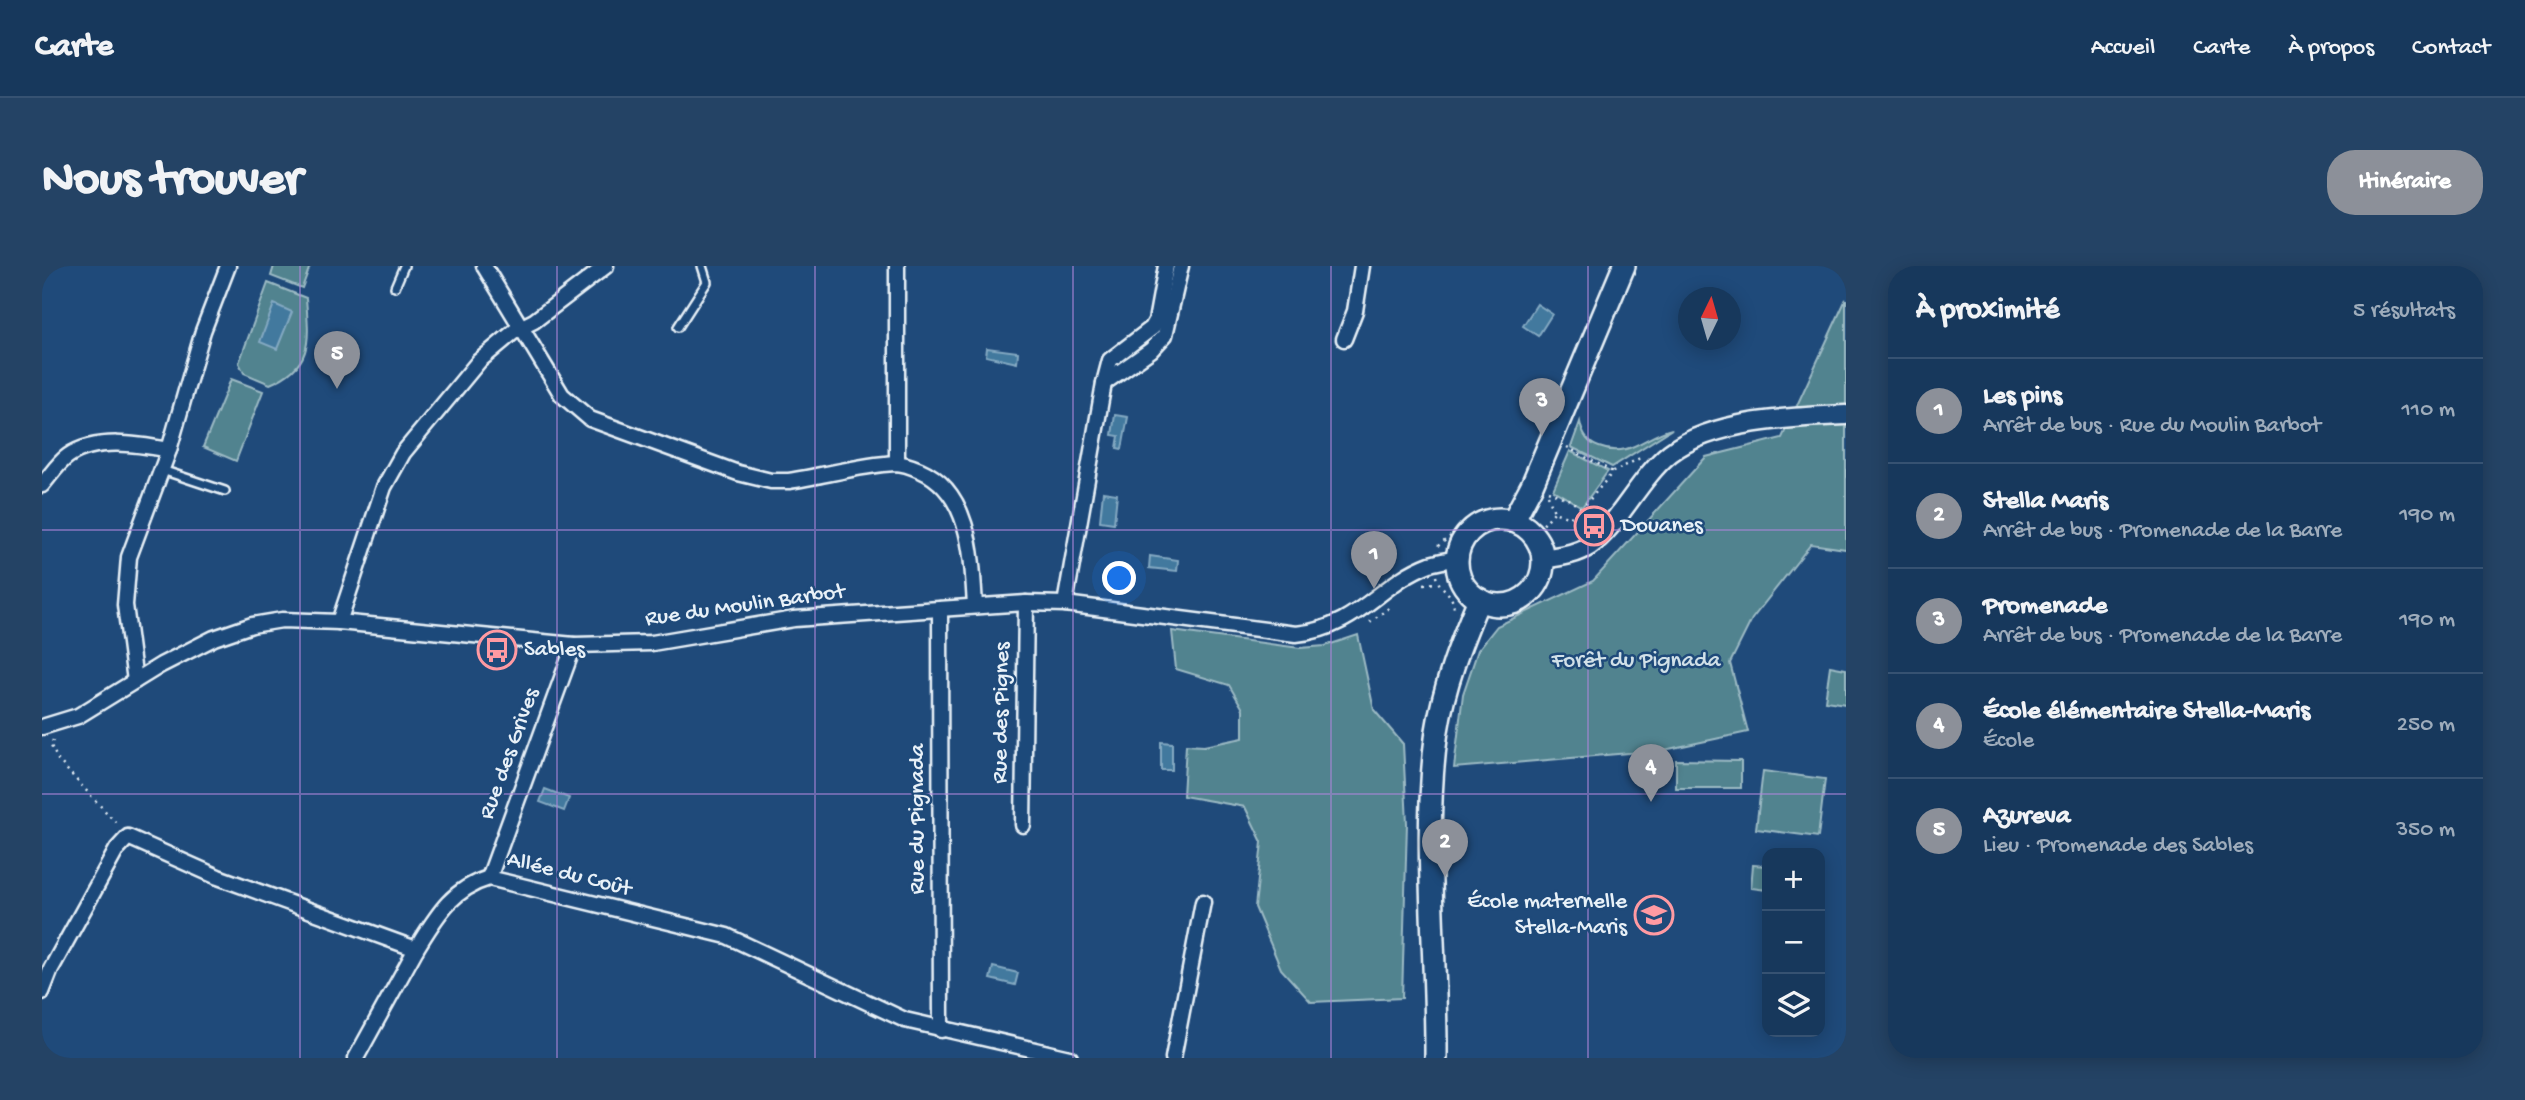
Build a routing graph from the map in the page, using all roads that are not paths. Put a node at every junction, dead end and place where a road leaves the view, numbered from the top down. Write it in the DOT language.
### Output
graph roads {
  1 [pos="228,266"];
  2 [pos="404,266"];
  3 [pos="484,266"];
  4 [pos="702,266"];
  5 [pos="897,266"];
  6 [pos="1166,266"];
  7 [pos="1181,266"];
  8 [pos="1362,266"];
  9 [pos="1624,266"];
  10 [pos="597,269"];
  11 [pos="395,287"];
  12 [pos="522,327"];
  13 [pos="678,327"];
  14 [pos="1344,340"];
  15 [pos="1104,383"];
  16 [pos="1846,415"];
  17 [pos="169,450"];
  18 [pos="897,463"];
  19 [pos="161,470"];
  20 [pos="42,485"];
  21 [pos="225,491"];
  22 [pos="1509,513"];
  23 [pos="1457,558"];
  24 [pos="1543,559"];
  25 [pos="1479,599"];
  26 [pos="1026,603"];
  27 [pos="1065,604"];
  28 [pos="975,606"];
  29 [pos="940,609"];
  30 [pos="340,622"];
  31 [pos="574,645"];
  32 [pos="135,681"];
  33 [pos="42,727"];
  34 [pos="1023,825"];
  35 [pos="489,878"];
  36 [pos="1203,902"];
  37 [pos="416,949"];
  38 [pos="42,992"];
  39 [pos="941,1030"];
  40 [pos="356,1058"];
  41 [pos="1070,1058"];
  42 [pos="1172,1058"];
  43 [pos="1436,1058"];
  1 -- 17 [label="street"];
  2 -- 11 [label="lane"];
  3 -- 12 [label="street"];
  4 -- 13 [label="lane"];
  5 -- 18 [label="street"];
  6 -- 15 [label="street"];
  7 -- 15 [label="street"];
  8 -- 14 [label="street"];
  9 -- 22 [label="main road"];
  10 -- 12 [label="street"];
  12 -- 18 [label="street"];
  12 -- 30 [label="street"];
  15 -- 27 [label="street"];
  16 -- 24 [label="street"];
  17 -- 19 [label="street"];
  17 -- 20 [label="street"];
  18 -- 28 [label="street"];
  19 -- 21 [label="lane"];
  19 -- 32 [label="street"];
  22 -- 23 [label="main road"];
  22 -- 24 [label="main road"];
  23 -- 25 [label="main road"];
  23 -- 27 [label="street, Rue du Moulin Barbot"];
  24 -- 25 [label="main road"];
  25 -- 43 [label="main road"];
  26 -- 27 [label="street, Rue du Moulin Barbot"];
  26 -- 28 [label="street, Rue du Moulin Barbot"];
  26 -- 34 [label="street, Rue des Pignes"];
  28 -- 29 [label="street, Rue du Moulin Barbot"];
  29 -- 31 [label="street, Rue du Moulin Barbot"];
  29 -- 39 [label="street, Rue du Pignada"];
  30 -- 31 [label="street, Rue du Moulin Barbot"];
  30 -- 32 [label="street, Rue du Moulin Barbot"];
  31 -- 35 [label="street, Rue des Grives"];
  32 -- 33 [label="street, Rue du Moulin Barbot"];
  35 -- 37 [label="street, Allée du Coût"];
  35 -- 39 [label="street, Allée du Coût"];
  36 -- 42 [label="street"];
  37 -- 38 [label="street"];
  37 -- 40 [label="street, Allée du Coût"];
  39 -- 41 [label="street, Allée du Coût"];
}
